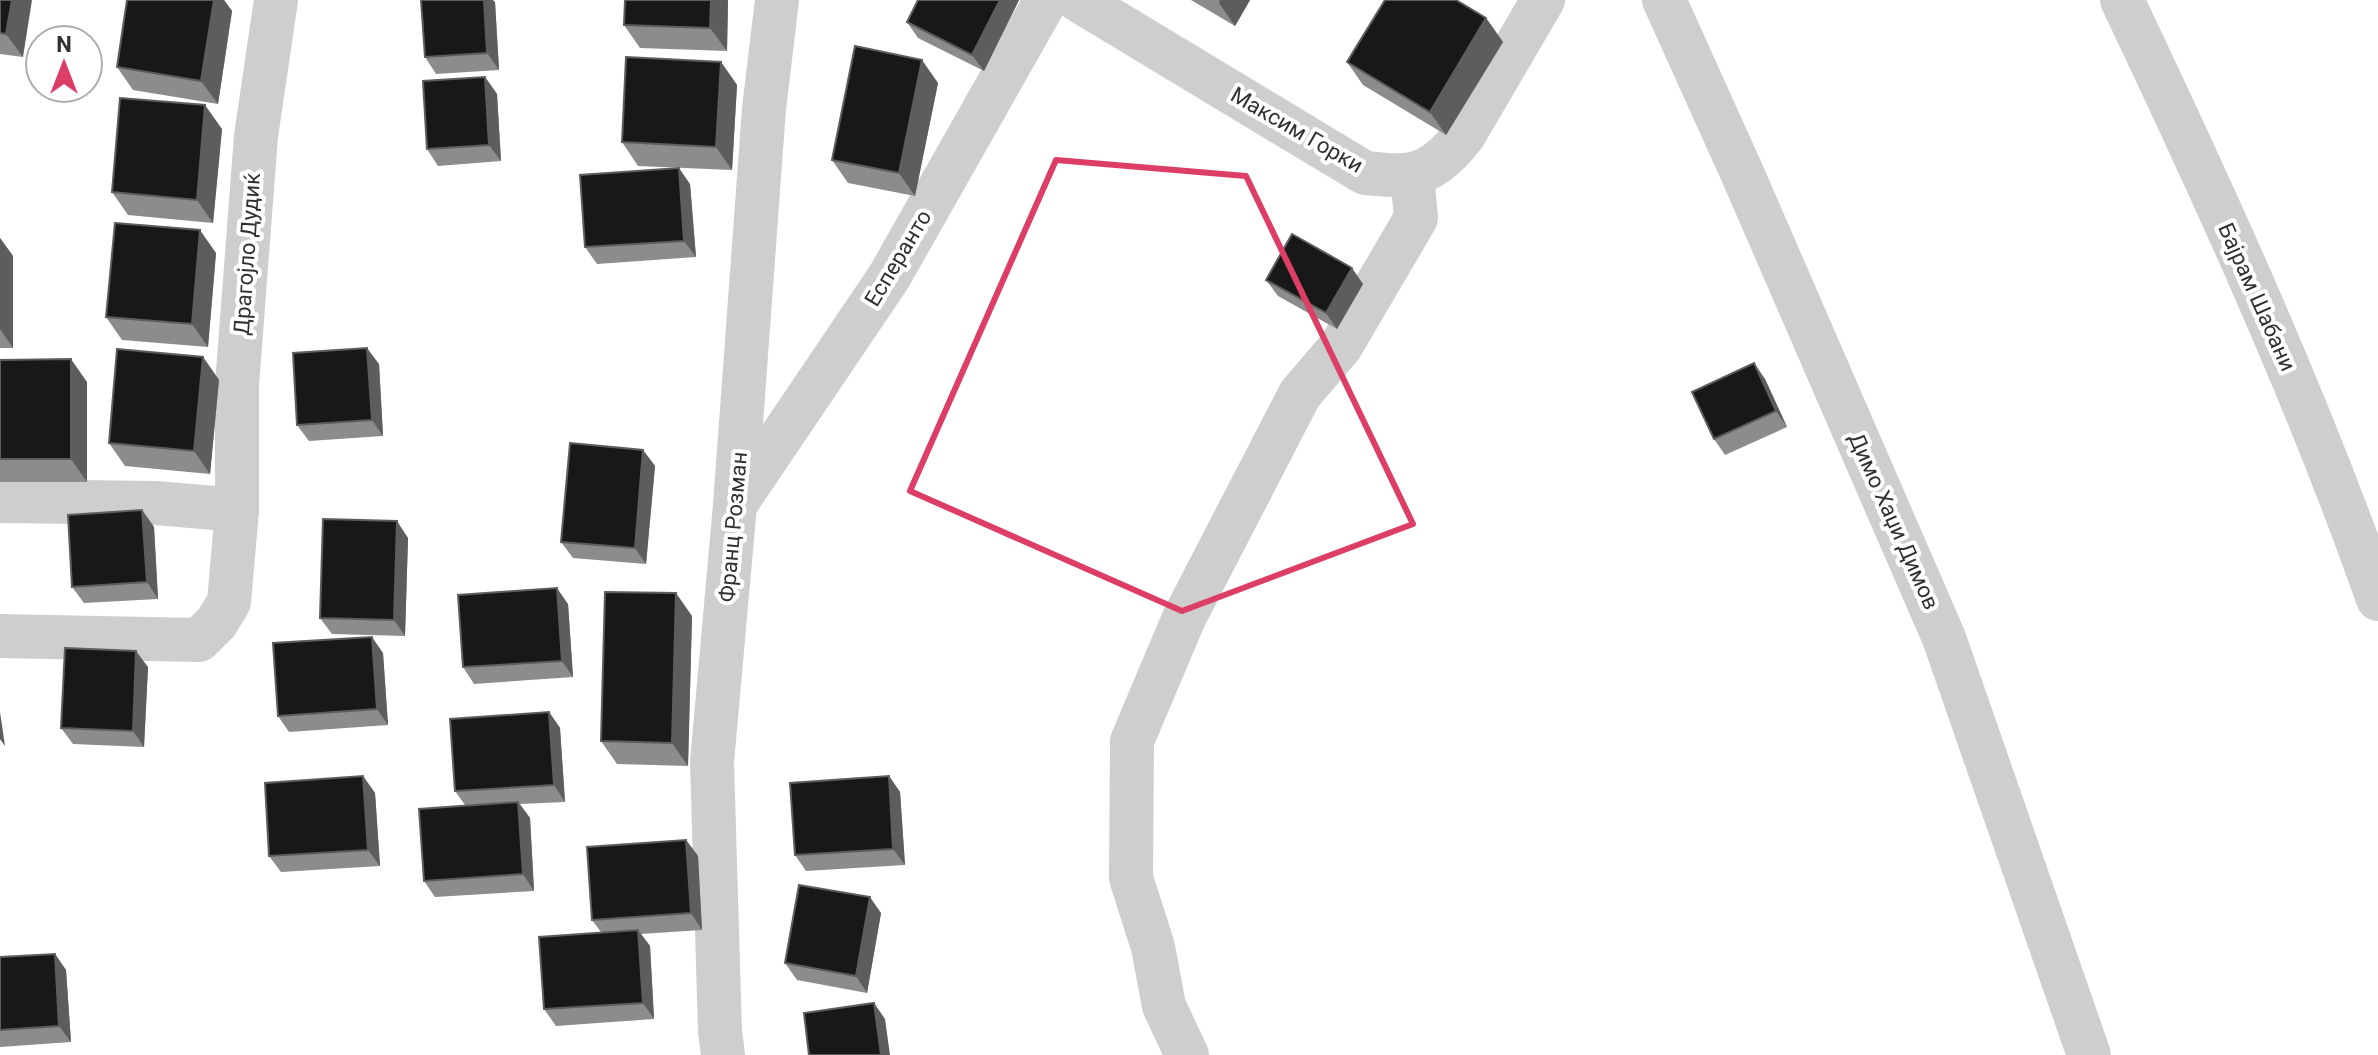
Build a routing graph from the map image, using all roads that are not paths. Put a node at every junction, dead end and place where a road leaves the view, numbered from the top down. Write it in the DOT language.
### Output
graph roads {
  1 [pos="276,0"];
  2 [pos="777,0"];
  3 [pos="1046,0"];
  4 [pos="1078,0"];
  5 [pos="1543,0"];
  6 [pos="1664,0"];
  7 [pos="2122,0"];
  8 [pos="1412,174"];
  9 [pos="0,501"];
  10 [pos="735,505"];
  11 [pos="237,510"];
  12 [pos="2378,599"];
  13 [pos="0,636"];
  14 [pos="723,1055"];
  15 [pos="1187,1055"];
  16 [pos="2089,1055"];
  1 -- 11 [label="street, Драгојло Дудиќ"];
  2 -- 10 [label="street, Франц Розман"];
  3 -- 10 [label="street, Есперанто"];
  4 -- 8 [label="street, Максим Горки"];
  5 -- 8 [label="street, Максим Горки"];
  6 -- 16 [label="street, Димо Хаџи Димов"];
  7 -- 12 [label="street, Бајрам Шабани"];
  8 -- 15 [label="street"];
  9 -- 11 [label="street"];
  10 -- 14 [label="street, Франц Розман"];
  11 -- 13 [label="street, Драгојло Дудиќ"];
}
